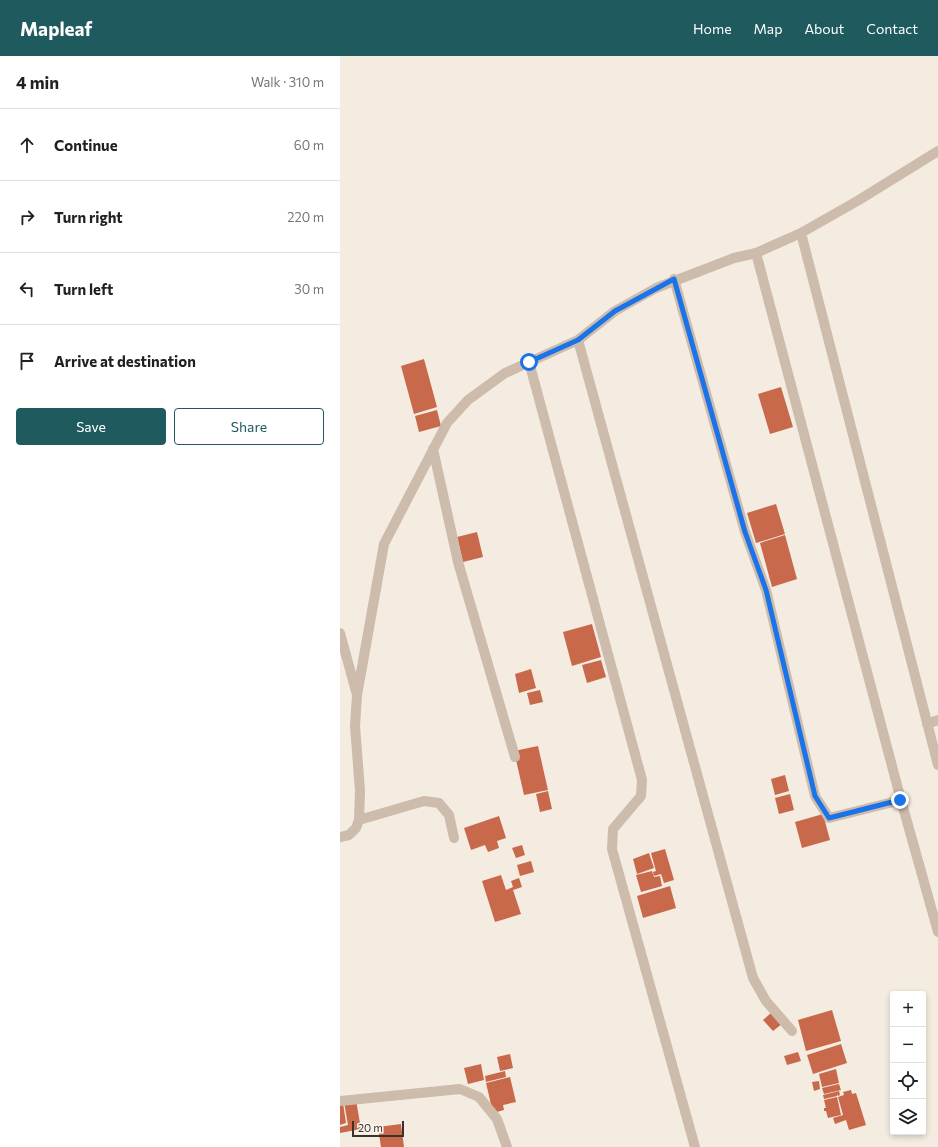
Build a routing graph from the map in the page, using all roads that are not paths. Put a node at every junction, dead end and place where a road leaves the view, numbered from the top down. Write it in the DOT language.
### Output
graph roads {
  1 [pos="938,151"];
  2 [pos="800,233"];
  3 [pos="756,253"];
  4 [pos="674,279"];
  5 [pos="578,340"];
  6 [pos="529,362"];
  7 [pos="433,449"];
  8 [pos="340,633"];
  9 [pos="358,695"];
  10 [pos="938,720"];
  11 [pos="927,724"];
  12 [pos="515,757"];
  13 [pos="938,765"];
  14 [pos="900,800"];
  15 [pos="359,820"];
  16 [pos="340,837"];
  17 [pos="454,838"];
  18 [pos="938,932"];
  19 [pos="792,1031"];
  20 [pos="340,1100"];
  21 [pos="507,1147"];
  22 [pos="695,1147"];
  1 -- 2 [label="street"];
  2 -- 3 [label="street"];
  2 -- 11 [label="street"];
  3 -- 4 [label="street"];
  3 -- 14 [label="street"];
  4 -- 5 [label="street"];
  4 -- 14 [label="street"];
  5 -- 6 [label="street"];
  5 -- 19 [label="street"];
  6 -- 7 [label="street"];
  6 -- 22 [label="street"];
  7 -- 9 [label="street"];
  7 -- 12 [label="street"];
  8 -- 9 [label="street"];
  9 -- 15 [label="street"];
  10 -- 11 [label="street"];
  11 -- 13 [label="street"];
  14 -- 18 [label="street"];
  15 -- 16 [label="street"];
  15 -- 17 [label="street"];
  20 -- 21 [label="street"];
}
